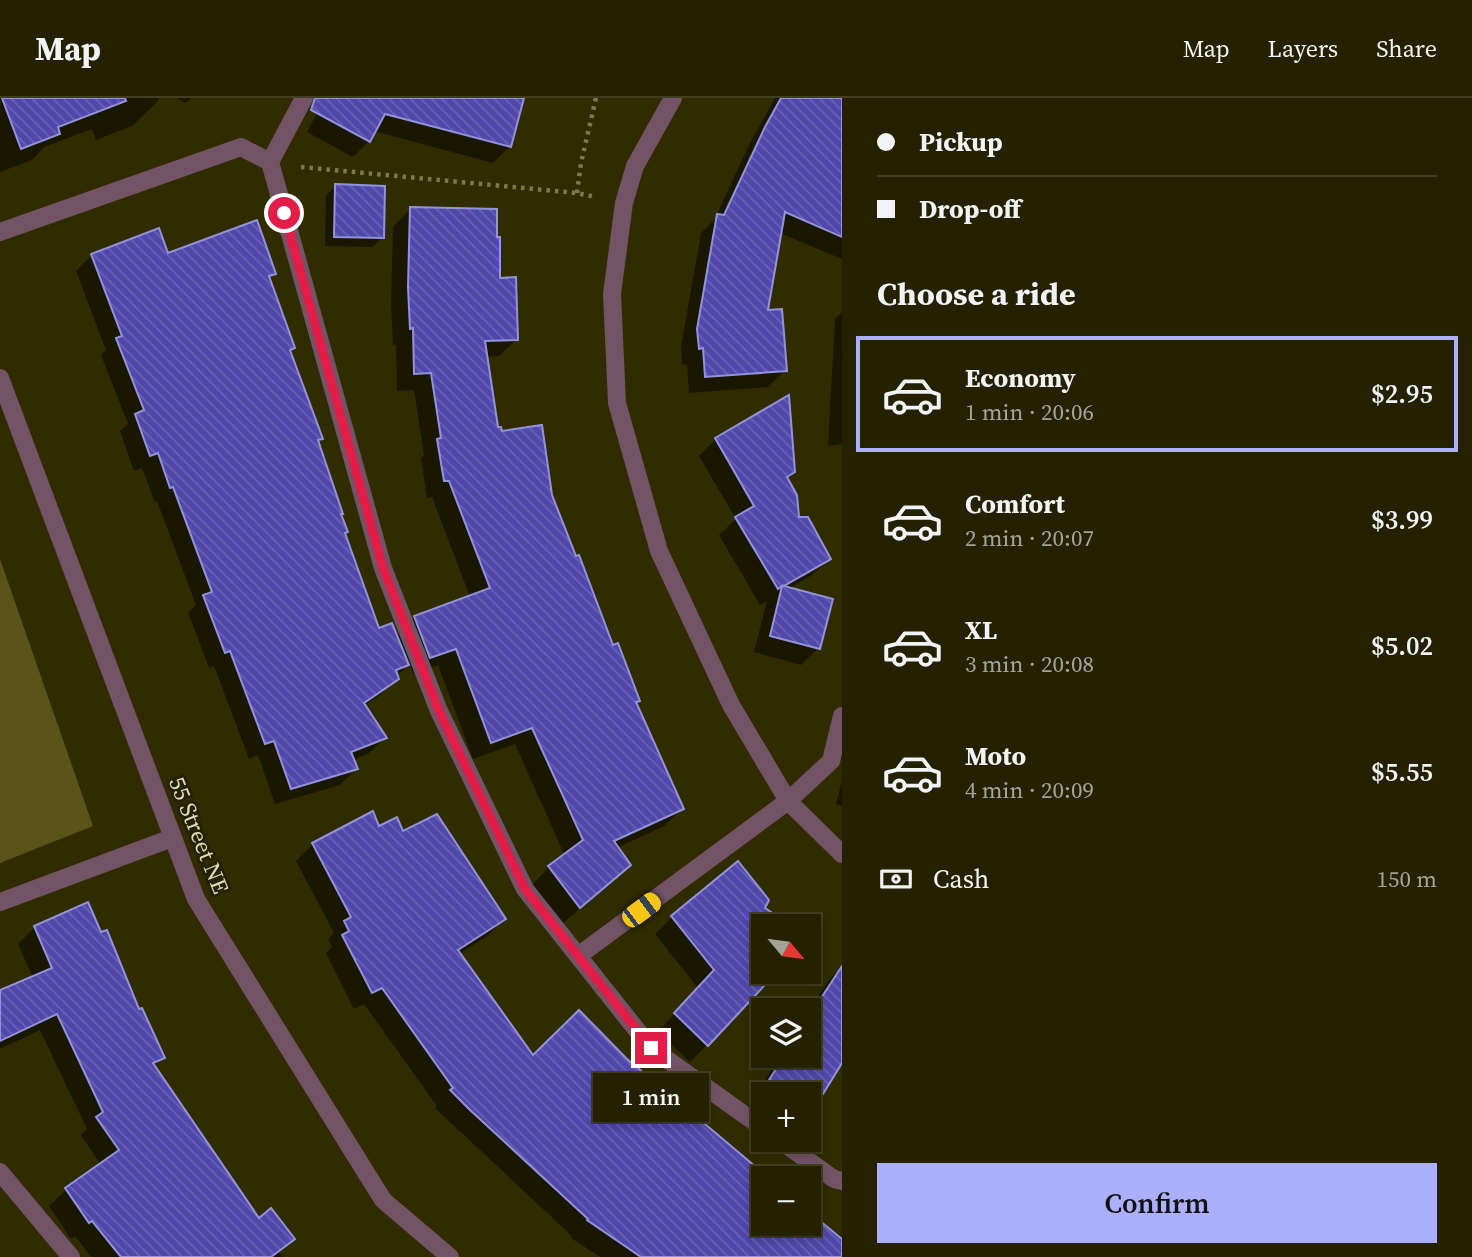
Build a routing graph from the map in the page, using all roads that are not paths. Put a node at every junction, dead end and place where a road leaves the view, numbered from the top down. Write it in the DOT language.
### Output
graph roads {
  1 [pos="304,98"];
  2 [pos="673,98"];
  3 [pos="270,162"];
  4 [pos="0,232"];
  5 [pos="0,377"];
  6 [pos="842,716"];
  7 [pos="788,801"];
  8 [pos="172,838"];
  9 [pos="842,854"];
  10 [pos="0,902"];
  11 [pos="578,956"];
  12 [pos="751,1119"];
  13 [pos="796,1152"];
  14 [pos="0,1172"];
  15 [pos="842,1181"];
  16 [pos="71,1257"];
  17 [pos="450,1257"];
  1 -- 3 [label="street"];
  2 -- 7 [label="street"];
  3 -- 4 [label="street"];
  3 -- 11 [label="street"];
  5 -- 8 [label="street, 55 Street NE"];
  6 -- 7 [label="street"];
  7 -- 9 [label="street"];
  7 -- 11 [label="street"];
  8 -- 10 [label="street"];
  8 -- 17 [label="street, 55 Street NE"];
  11 -- 12 [label="street"];
  13 -- 15 [label="street"];
  14 -- 16 [label="street"];
}
